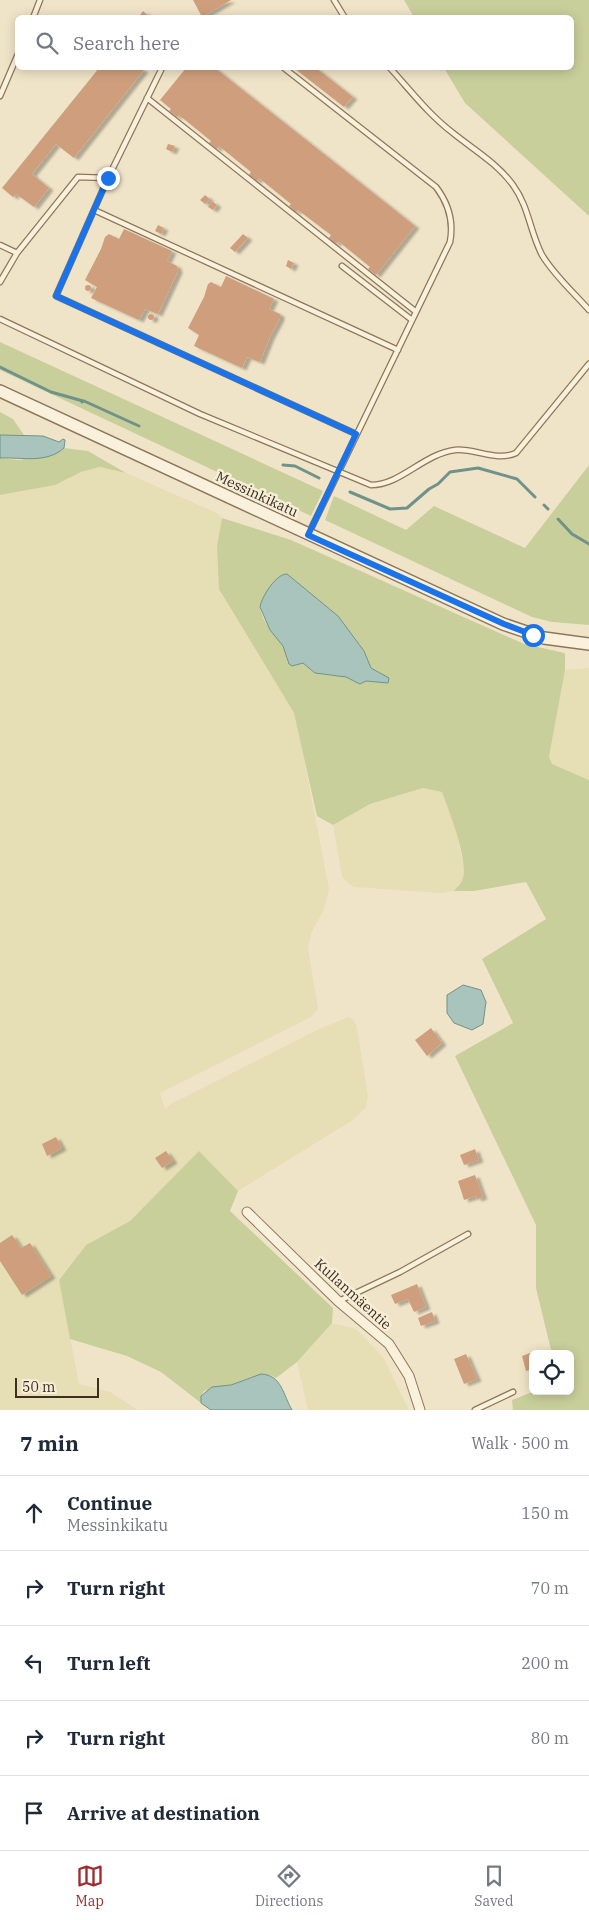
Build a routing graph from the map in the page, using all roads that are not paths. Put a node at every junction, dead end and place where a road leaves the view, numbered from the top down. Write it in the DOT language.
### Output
graph roads {
  1 [pos="40,0"];
  2 [pos="334,0"];
  3 [pos="34,15"];
  4 [pos="344,15"];
  5 [pos="15,61"];
  6 [pos="161,70"];
  7 [pos="287,70"];
  8 [pos="392,70"];
  9 [pos="0,96"];
  10 [pos="147,98"];
  11 [pos="108,178"];
  12 [pos="94,210"];
  13 [pos="0,245"];
  14 [pos="17,253"];
  15 [pos="342,266"];
  16 [pos="0,282"];
  17 [pos="589,310"];
  18 [pos="415,311"];
  19 [pos="0,319"];
  20 [pos="412,320"];
  21 [pos="398,350"];
  22 [pos="589,364"];
  23 [pos="0,391"];
  24 [pos="356,434"];
  25 [pos="338,472"];
  26 [pos="308,535"];
  27 [pos="589,644"];
  28 [pos="247,1212"];
  29 [pos="468,1234"];
  30 [pos="338,1301"];
  31 [pos="513,1392"];
  32 [pos="420,1410"];
  33 [pos="475,1410"];
  1 -- 3 [label="lane"];
  2 -- 4 [label="lane"];
  5 -- 9 [label="lane"];
  6 -- 10 [label="lane"];
  7 -- 18 [label="lane"];
  8 -- 17 [label="lane"];
  10 -- 11 [label="lane"];
  10 -- 18 [label="lane"];
  11 -- 12 [label="lane"];
  11 -- 14 [label="lane"];
  12 -- 21 [label="lane"];
  12 -- 24 [label="lane"];
  13 -- 14 [label="lane"];
  14 -- 16 [label="lane"];
  15 -- 20 [label="lane"];
  18 -- 20 [label="lane"];
  19 -- 25 [label="lane"];
  20 -- 21 [label="lane"];
  21 -- 24 [label="lane"];
  22 -- 25 [label="lane"];
  23 -- 26 [label="street, Messinkikatu"];
  24 -- 25 [label="lane"];
  25 -- 26 [label="lane"];
  26 -- 27 [label="street, Messinkikatu"];
  28 -- 30 [label="street, Kullanmäentie"];
  29 -- 30 [label="lane"];
  30 -- 32 [label="street, Kullanmäentie"];
  31 -- 33 [label="lane"];
}
